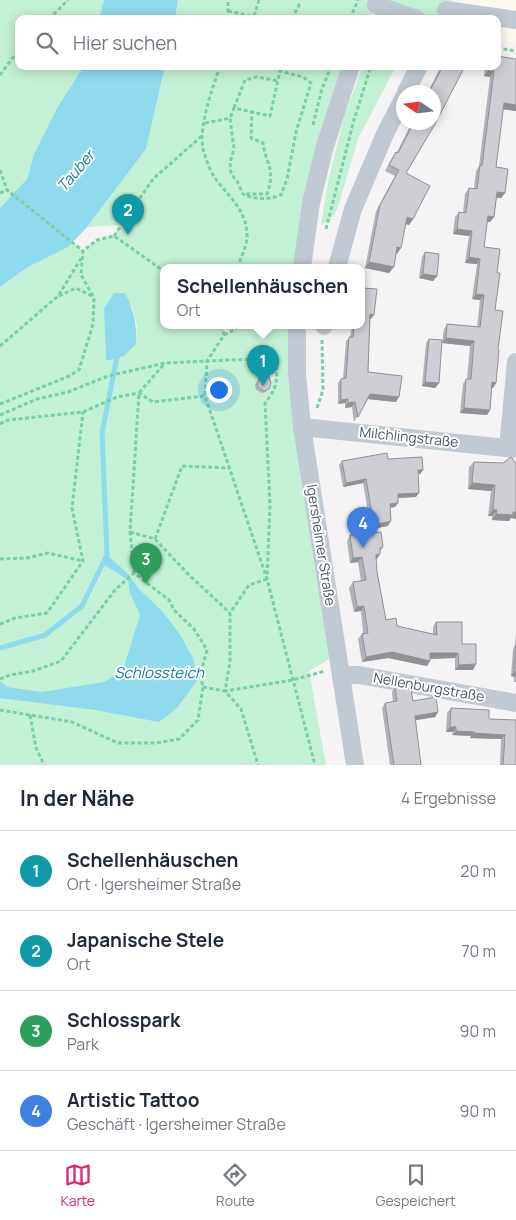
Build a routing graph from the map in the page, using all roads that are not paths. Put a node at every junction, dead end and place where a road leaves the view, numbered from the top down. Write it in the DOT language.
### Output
graph roads {
  1 [pos="374,8"];
  2 [pos="446,10"];
  3 [pos="401,15"];
  4 [pos="481,15"];
  5 [pos="501,18"];
  6 [pos="516,20"];
  7 [pos="350,70"];
  8 [pos="417,70"];
  9 [pos="410,85"];
  10 [pos="396,113"];
  11 [pos="302,264"];
  12 [pos="338,264"];
  13 [pos="297,329"];
  14 [pos="516,362"];
  15 [pos="302,427"];
  16 [pos="512,448"];
  17 [pos="341,675"];
  18 [pos="516,703"];
  19 [pos="355,765"];
  1 -- 3 [label="street"];
  2 -- 4 [label="street"];
  5 -- 6 [label="street"];
  7 -- 11 [label="street"];
  8 -- 9 [label="street"];
  10 -- 12 [label="street"];
  13 -- 15 [label="street, Igersheimer Straße"];
  14 -- 16 [label="street"];
  15 -- 16 [label="street, Milchlingstraße"];
  15 -- 17 [label="street, Igersheimer Straße"];
  17 -- 18 [label="street, Nellenburgstraße"];
  17 -- 19 [label="street, Igersheimer Straße"];
}
